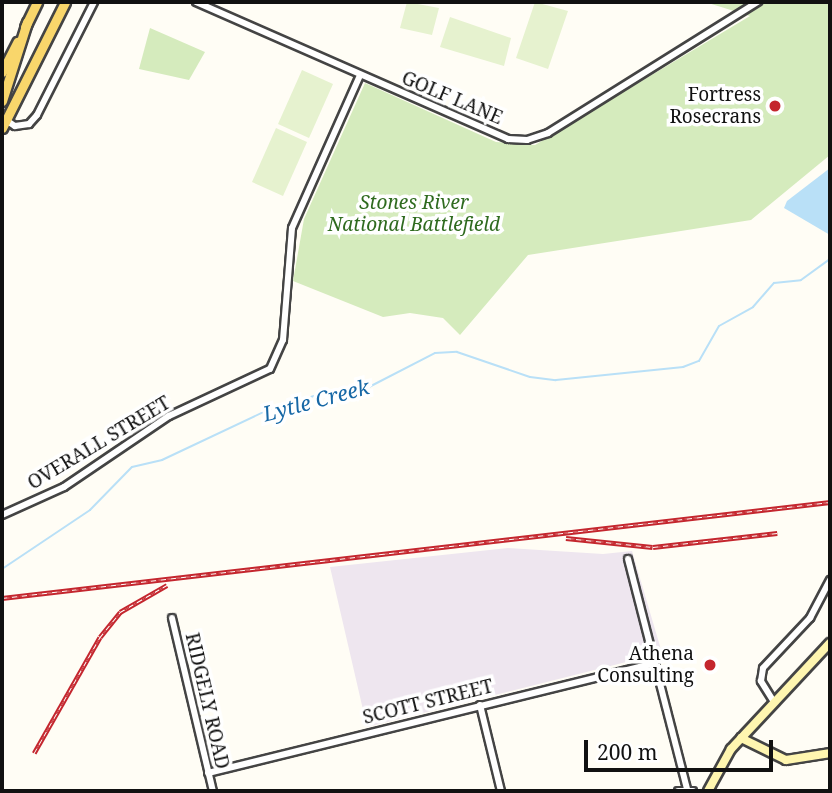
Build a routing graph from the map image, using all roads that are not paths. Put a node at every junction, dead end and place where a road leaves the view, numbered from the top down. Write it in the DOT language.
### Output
graph roads {
  1 [pos="37,2"];
  2 [pos="65,2"];
  3 [pos="94,2"];
  4 [pos="196,2"];
  5 [pos="758,2"];
  6 [pos="27,22"];
  7 [pos="2,72"];
  8 [pos="360,75"];
  9 [pos="2,101"];
  10 [pos="3,122"];
  11 [pos="2,515"];
  12 [pos="628,559"];
  13 [pos="830,580"];
  14 [pos="172,618"];
  15 [pos="830,643"];
  16 [pos="655,663"];
  17 [pos="774,702"];
  18 [pos="480,705"];
  19 [pos="741,738"];
  20 [pos="829,754"];
  21 [pos="208,773"];
  22 [pos="690,790"];
  23 [pos="213,791"];
  24 [pos="501,791"];
  25 [pos="678,791"];
  26 [pos="708,791"];
  1 -- 6 [label="main road"];
  2 -- 10 [label="main road"];
  3 -- 10 [label="street"];
  4 -- 8 [label="street, GOLF LANE"];
  5 -- 8 [label="street, GOLF LANE"];
  6 -- 7 [label="main road"];
  6 -- 9 [label="main road"];
  8 -- 11 [label="street, OVERALL STREET"];
  12 -- 16 [label="street"];
  13 -- 17 [label="street"];
  14 -- 21 [label="street, RIDGELY ROAD"];
  15 -- 17 [label="main road"];
  16 -- 18 [label="street, SCOTT STREET"];
  16 -- 22 [label="street"];
  17 -- 19 [label="main road"];
  18 -- 21 [label="street, SCOTT STREET"];
  18 -- 24 [label="street"];
  19 -- 20 [label="main road"];
  19 -- 26 [label="main road"];
  21 -- 23 [label="street, RIDGELY ROAD"];
  22 -- 25 [label="street"];
}
